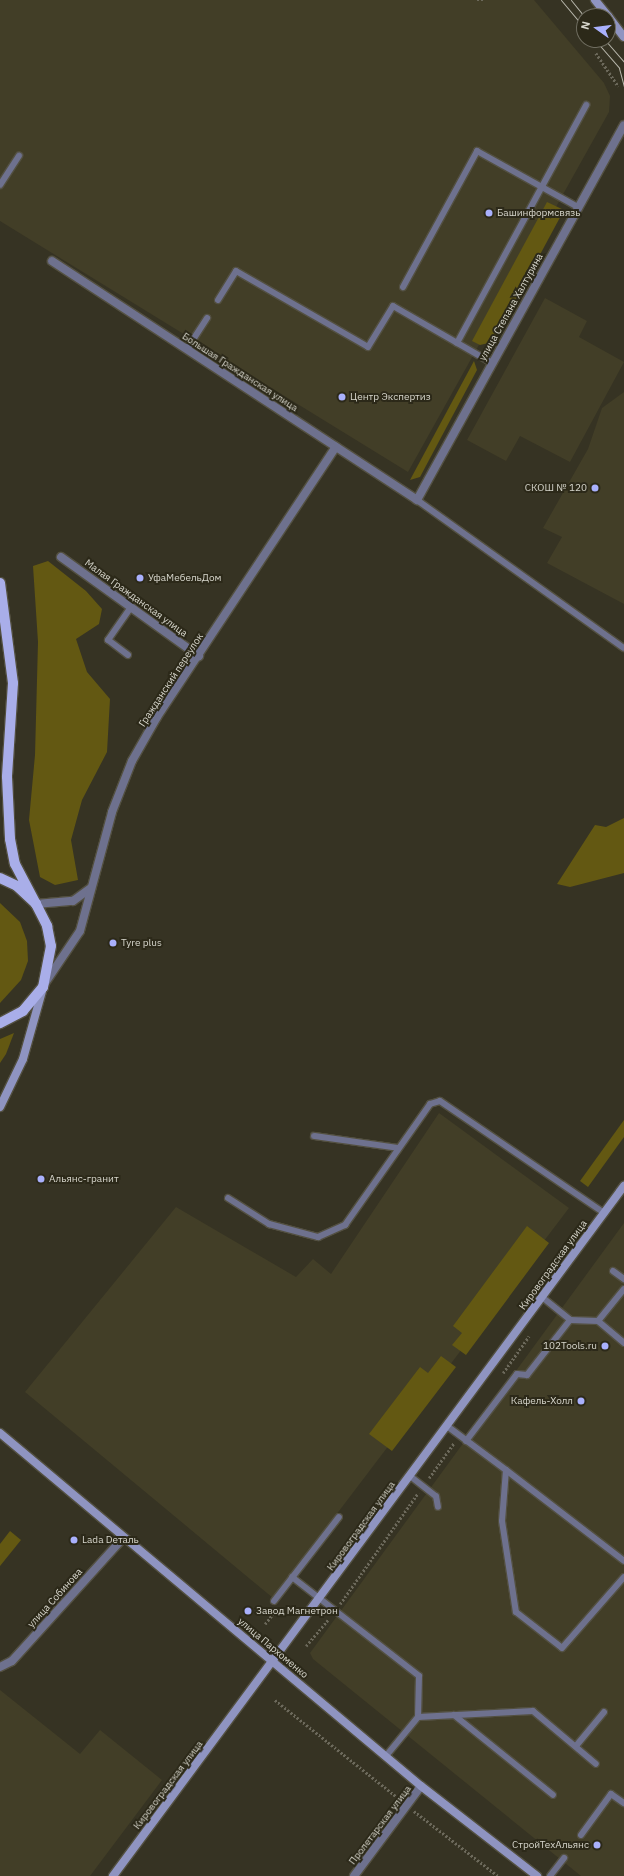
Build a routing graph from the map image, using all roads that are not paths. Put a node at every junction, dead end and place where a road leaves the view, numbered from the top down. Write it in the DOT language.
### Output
graph roads {
  1 [pos="595,0"];
  2 [pos="602,8"];
  3 [pos="616,26"];
  4 [pos="624,37"];
  5 [pos="586,104"];
  6 [pos="624,125"];
  7 [pos="19,156"];
  8 [pos="0,184"];
  9 [pos="542,186"];
  10 [pos="578,207"];
  11 [pos="52,261"];
  12 [pos="403,287"];
  13 [pos="218,300"];
  14 [pos="207,318"];
  15 [pos="457,342"];
  16 [pos="187,349"];
  17 [pos="492,362"];
  18 [pos="336,447"];
  19 [pos="417,500"];
  20 [pos="61,557"];
  21 [pos="0,582"];
  22 [pos="131,607"];
  23 [pos="4,610"];
  24 [pos="0,635"];
  25 [pos="624,648"];
  26 [pos="128,655"];
  27 [pos="199,656"];
  28 [pos="0,878"];
  29 [pos="91,888"];
  30 [pos="36,904"];
  31 [pos="43,987"];
  32 [pos="0,1023"];
  33 [pos="0,1107"];
  34 [pos="314,1136"];
  35 [pos="398,1148"];
  36 [pos="624,1186"];
  37 [pos="228,1198"];
  38 [pos="604,1213"];
  39 [pos="613,1271"];
  40 [pos="624,1279"];
  41 [pos="624,1289"];
  42 [pos="542,1297"];
  43 [pos="570,1320"];
  44 [pos="598,1321"];
  45 [pos="624,1343"];
  46 [pos="447,1426"];
  47 [pos="0,1433"];
  48 [pos="466,1441"];
  49 [pos="506,1470"];
  50 [pos="410,1476"];
  51 [pos="438,1507"];
  52 [pos="339,1517"];
  53 [pos="123,1538"];
  54 [pos="624,1561"];
  55 [pos="292,1577"];
  56 [pos="624,1577"];
  57 [pos="320,1599"];
  58 [pos="274,1601"];
  59 [pos="274,1662"];
  60 [pos="0,1668"];
  61 [pos="604,1712"];
  62 [pos="454,1715"];
  63 [pos="418,1717"];
  64 [pos="576,1746"];
  65 [pos="386,1756"];
  66 [pos="596,1764"];
  67 [pos="422,1786"];
  68 [pos="553,1795"];
  69 [pos="624,1804"];
  70 [pos="581,1834"];
  71 [pos="564,1858"];
  72 [pos="113,1876"];
  73 [pos="354,1876"];
  74 [pos="537,1876"];
  75 [pos="550,1876"];
  1 -- 2 [label="main road"];
  3 -- 4 [label="main road"];
  5 -- 9 [label="lane"];
  6 -- 10 [label="street, улица Степана Халтурина"];
  7 -- 8 [label="lane"];
  9 -- 10 [label="lane"];
  9 -- 12 [label="lane"];
  9 -- 15 [label="lane"];
  10 -- 17 [label="street, улица Степана Халтурина"];
  11 -- 16 [label="street, Большая Гражданская улица"];
  13 -- 15 [label="lane"];
  14 -- 16 [label="lane"];
  15 -- 17 [label="lane"];
  16 -- 18 [label="street, Большая Гражданская улица"];
  17 -- 19 [label="street, улица Степана Халтурина"];
  18 -- 19 [label="street, Большая Гражданская улица"];
  18 -- 27 [label="street, Гражданский переулок"];
  19 -- 25 [label="lane"];
  20 -- 22 [label="street, Малая Гражданская улица"];
  21 -- 23 [label="main road"];
  22 -- 26 [label="lane"];
  22 -- 27 [label="street, Малая Гражданская улица"];
  23 -- 24 [label="main road"];
  23 -- 30 [label="main road"];
  27 -- 29 [label="street, Гражданский переулок"];
  28 -- 30 [label="main road"];
  29 -- 30 [label="street"];
  29 -- 31 [label="street, Гражданский переулок"];
  30 -- 31 [label="main road"];
  31 -- 32 [label="main road"];
  31 -- 33 [label="main road"];
  34 -- 35 [label="lane"];
  35 -- 37 [label="lane"];
  35 -- 38 [label="lane"];
  36 -- 38 [label="main road, Кировоградская улица"];
  38 -- 42 [label="main road, Кировоградская улица"];
  39 -- 40 [label="lane"];
  41 -- 44 [label="lane"];
  42 -- 43 [label="lane"];
  42 -- 46 [label="main road, Кировоградская улица"];
  43 -- 44 [label="lane"];
  43 -- 48 [label="lane"];
  44 -- 45 [label="lane"];
  46 -- 48 [label="lane"];
  46 -- 50 [label="main road, Кировоградская улица"];
  47 -- 53 [label="main road, улица Пархоменко"];
  48 -- 49 [label="lane"];
  49 -- 54 [label="lane"];
  49 -- 56 [label="lane"];
  50 -- 51 [label="lane"];
  50 -- 57 [label="main road, Кировоградская улица"];
  52 -- 55 [label="lane"];
  53 -- 59 [label="main road, улица Пархоменко"];
  53 -- 60 [label="street, улица Собинова"];
  55 -- 57 [label="lane"];
  55 -- 58 [label="lane"];
  57 -- 59 [label="main road, Кировоградская улица"];
  57 -- 63 [label="lane"];
  59 -- 65 [label="main road, улица Пархоменко"];
  59 -- 72 [label="main road, Кировоградская улица"];
  61 -- 64 [label="lane"];
  62 -- 63 [label="lane"];
  62 -- 64 [label="lane"];
  62 -- 68 [label="lane"];
  63 -- 65 [label="lane"];
  64 -- 66 [label="lane"];
  65 -- 67 [label="main road, улица Пархоменко"];
  67 -- 73 [label="street, Пролетарская улица"];
  67 -- 74 [label="main road, улица Пархоменко"];
  69 -- 70 [label="lane"];
  71 -- 75 [label="lane"];
}
